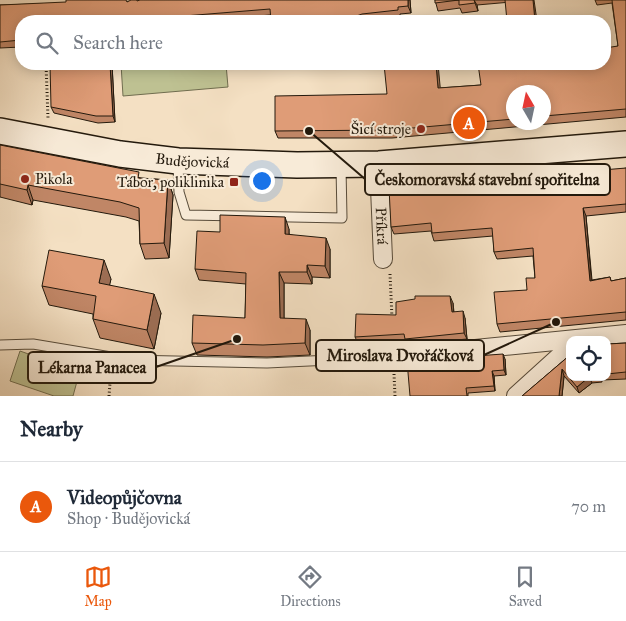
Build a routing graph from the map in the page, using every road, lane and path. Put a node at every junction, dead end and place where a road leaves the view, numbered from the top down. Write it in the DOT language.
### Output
graph roads {
  1 [pos="46,70"];
  2 [pos="48,118"];
  3 [pos="0,131"];
  4 [pos="626,144"];
  5 [pos="178,161"];
  6 [pos="379,164"];
  7 [pos="341,165"];
  8 [pos="386,264"];
  9 [pos="392,326"];
  10 [pos="626,334"];
  11 [pos="611,336"];
  12 [pos="566,343"];
  13 [pos="0,345"];
  14 [pos="566,351"];
  15 [pos="112,357"];
  16 [pos="394,364"];
  17 [pos="109,396"];
  18 [pos="395,396"];
  19 [pos="516,396"];
  1 -- 2 [label="path"];
  3 -- 5 [label="main road, Budějovická"];
  4 -- 6 [label="main road, Budějovická"];
  5 -- 7 [label="main road, Budějovická"];
  5 -- 7 [label="lane"];
  6 -- 7 [label="main road, Budějovická"];
  6 -- 8 [label="street, Příkrá"];
  8 -- 9 [label="path"];
  10 -- 11 [label="street"];
  12 -- 16 [label="street"];
  13 -- 15 [label="lane"];
  14 -- 19 [label="street"];
  15 -- 16 [label="lane"];
  15 -- 17 [label="path"];
  16 -- 18 [label="path"];
}
